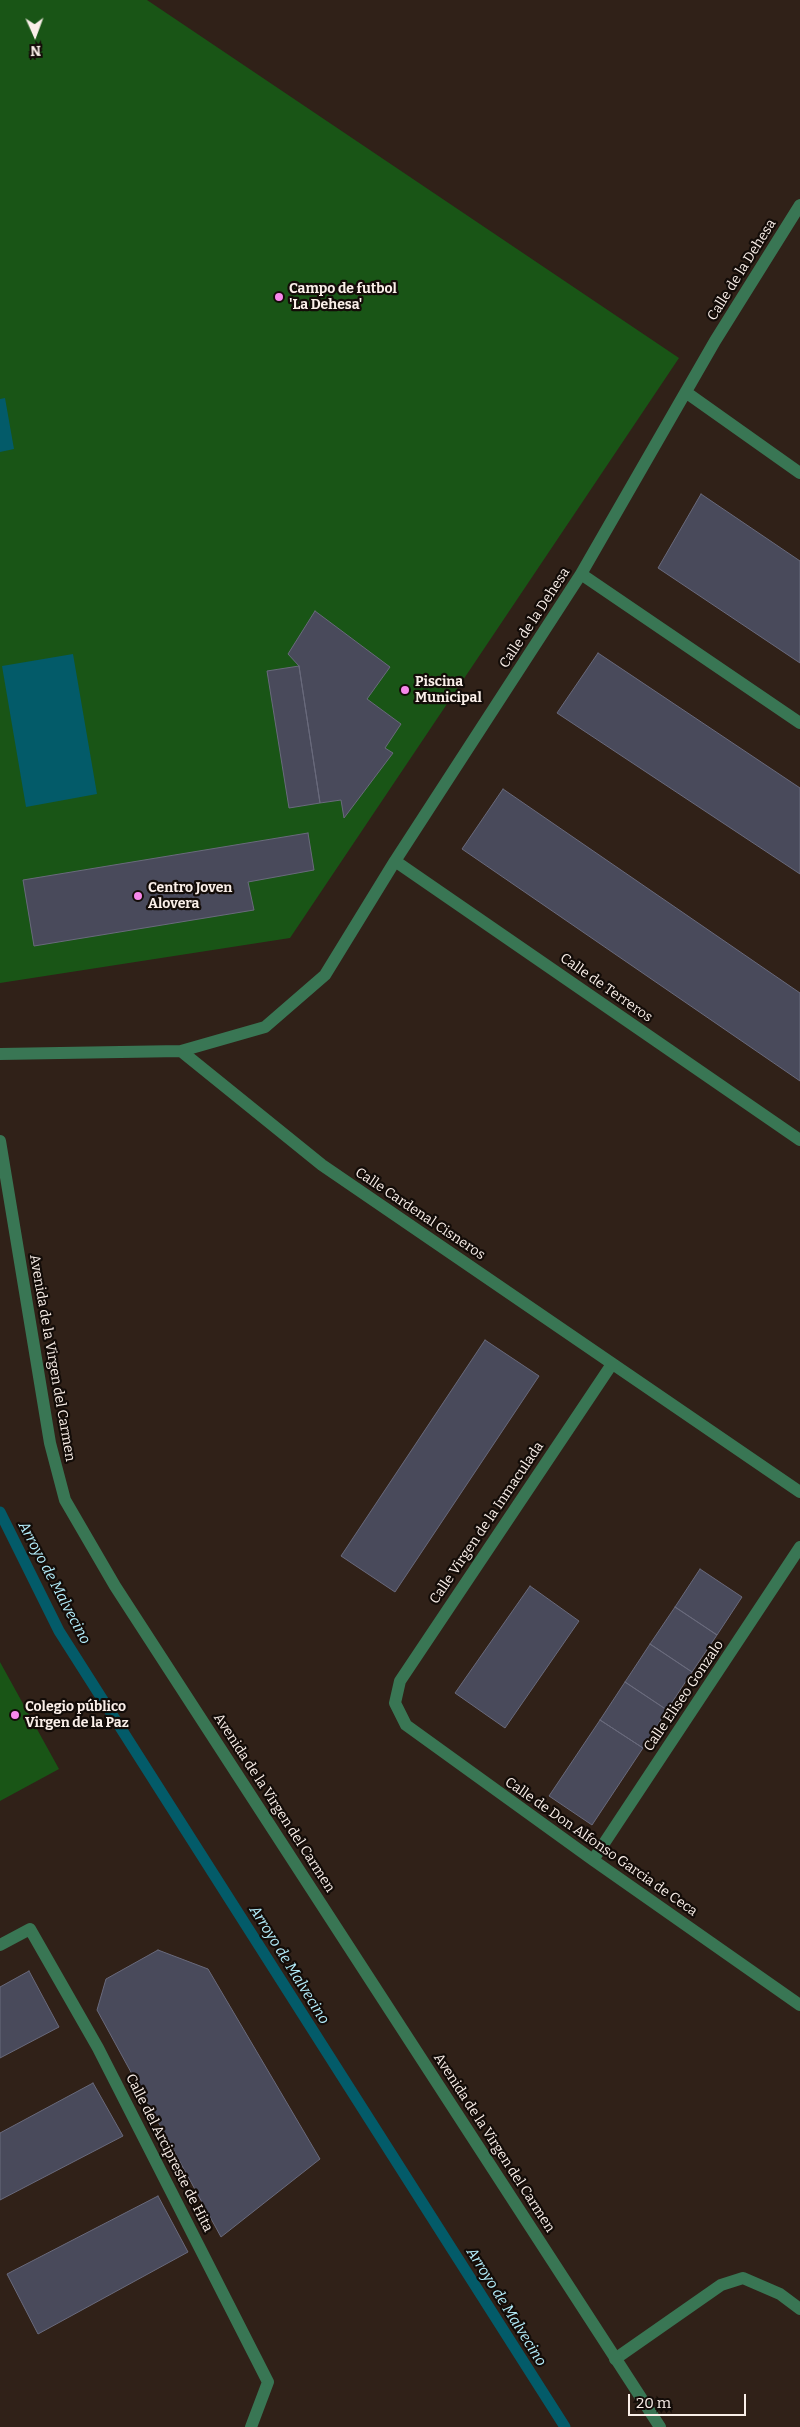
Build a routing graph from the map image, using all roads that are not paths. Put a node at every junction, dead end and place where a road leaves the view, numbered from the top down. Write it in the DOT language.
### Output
graph roads {
  1 [pos="800,206"];
  2 [pos="686,393"];
  3 [pos="800,473"];
  4 [pos="581,574"];
  5 [pos="800,723"];
  6 [pos="395,861"];
  7 [pos="181,1052"];
  8 [pos="0,1054"];
  9 [pos="800,1140"];
  10 [pos="0,1141"];
  11 [pos="612,1364"];
  12 [pos="800,1492"];
  13 [pos="800,1548"];
  14 [pos="396,1704"];
  15 [pos="593,1860"];
  16 [pos="0,1945"];
  17 [pos="800,2005"];
  18 [pos="800,2309"];
  19 [pos="615,2358"];
  20 [pos="251,2427"];
  21 [pos="660,2427"];
  1 -- 2 [label="street, Calle de la Dehesa"];
  2 -- 3 [label="street"];
  2 -- 4 [label="street, Calle de la Dehesa"];
  4 -- 5 [label="street"];
  4 -- 6 [label="street, Calle de la Dehesa"];
  6 -- 7 [label="street, Calle de la Dehesa"];
  6 -- 9 [label="street, Calle de Terreros"];
  7 -- 8 [label="street"];
  7 -- 11 [label="street, Calle Cardenal Cisneros"];
  10 -- 19 [label="street, Avenida de la Virgen del Carmen"];
  11 -- 12 [label="street, Calle Cardenal Cisneros"];
  11 -- 14 [label="street, Calle Virgen de la Inmaculada"];
  13 -- 15 [label="street, Calle Eliseo Gonzalo"];
  14 -- 15 [label="street, Calle de Don Alfonso Garcia de Ceca"];
  15 -- 17 [label="street, Calle de Don Alfonso Garcia de Ceca"];
  16 -- 20 [label="street, Calle del Arcipreste de Hita"];
  18 -- 19 [label="street"];
  19 -- 21 [label="street, Avenida de la Virgen del Carmen"];
}
